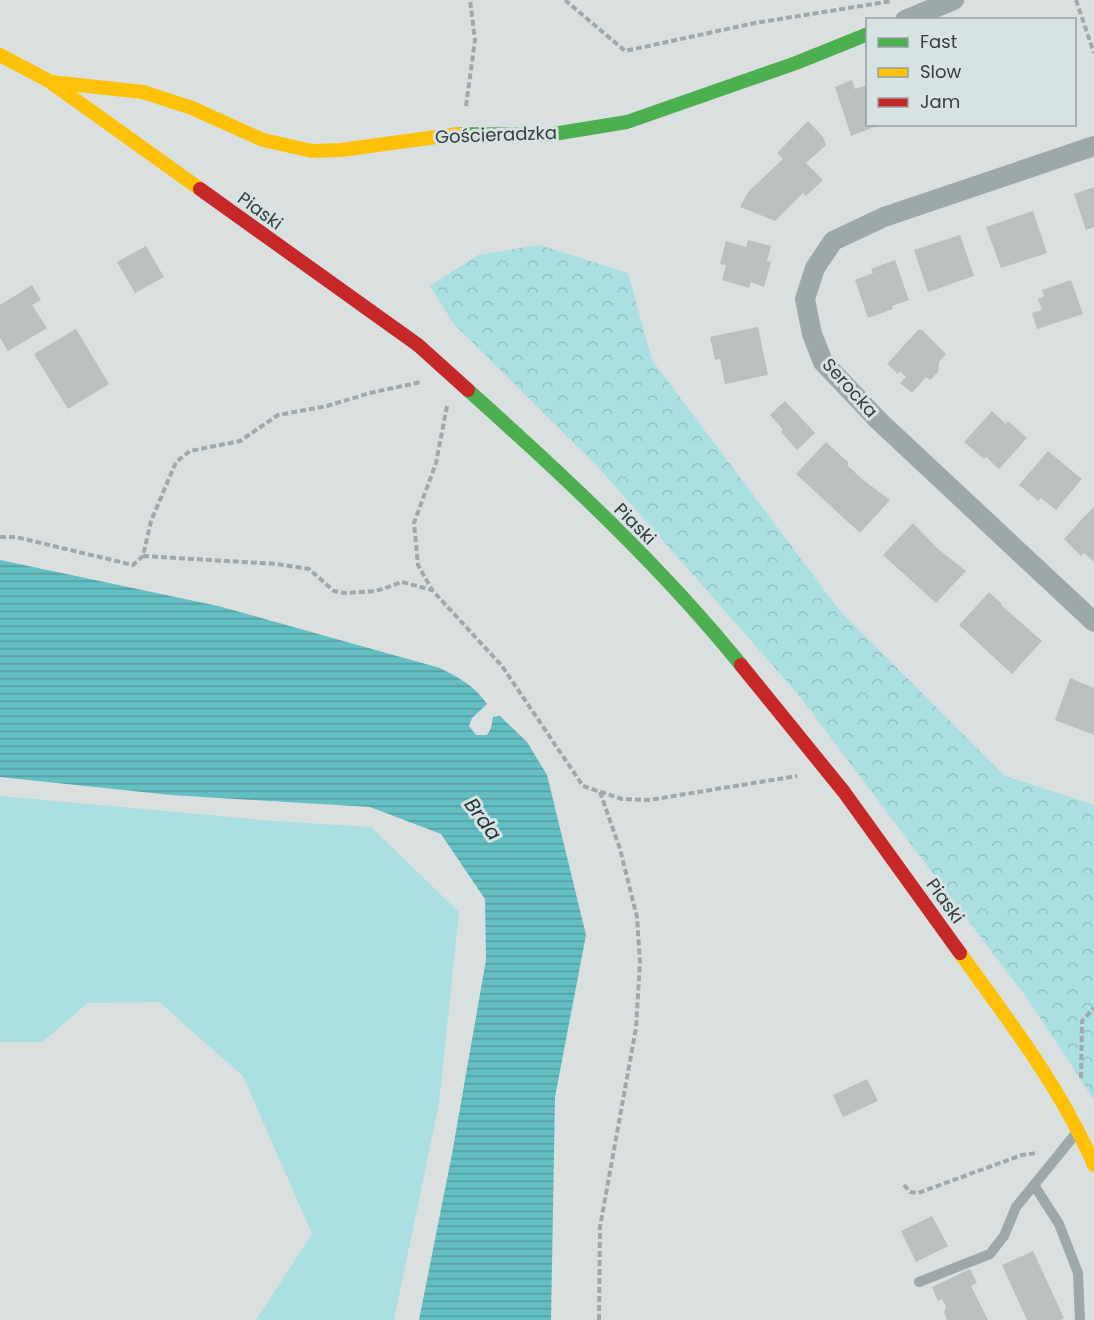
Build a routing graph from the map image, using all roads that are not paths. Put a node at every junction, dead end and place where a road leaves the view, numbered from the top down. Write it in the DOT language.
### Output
graph roads {
  1 [pos="954,0"];
  2 [pos="910,18"];
  3 [pos="866,34"];
  4 [pos="0,55"];
  5 [pos="49,81"];
  6 [pos="1094,146"];
  7 [pos="1094,622"];
  8 [pos="1079,1130"];
  9 [pos="1094,1165"];
  10 [pos="1034,1185"];
  11 [pos="919,1282"];
  12 [pos="1080,1320"];
  1 -- 2 [label="street"];
  3 -- 5 [label="street, Gościeradzka"];
  4 -- 5 [label="street, Piaski"];
  5 -- 8 [label="street, Piaski"];
  6 -- 7 [label="street, Serocka"];
  8 -- 9 [label="street, Piaski"];
  8 -- 10 [label="lane"];
  10 -- 11 [label="lane"];
  10 -- 12 [label="lane"];
}
